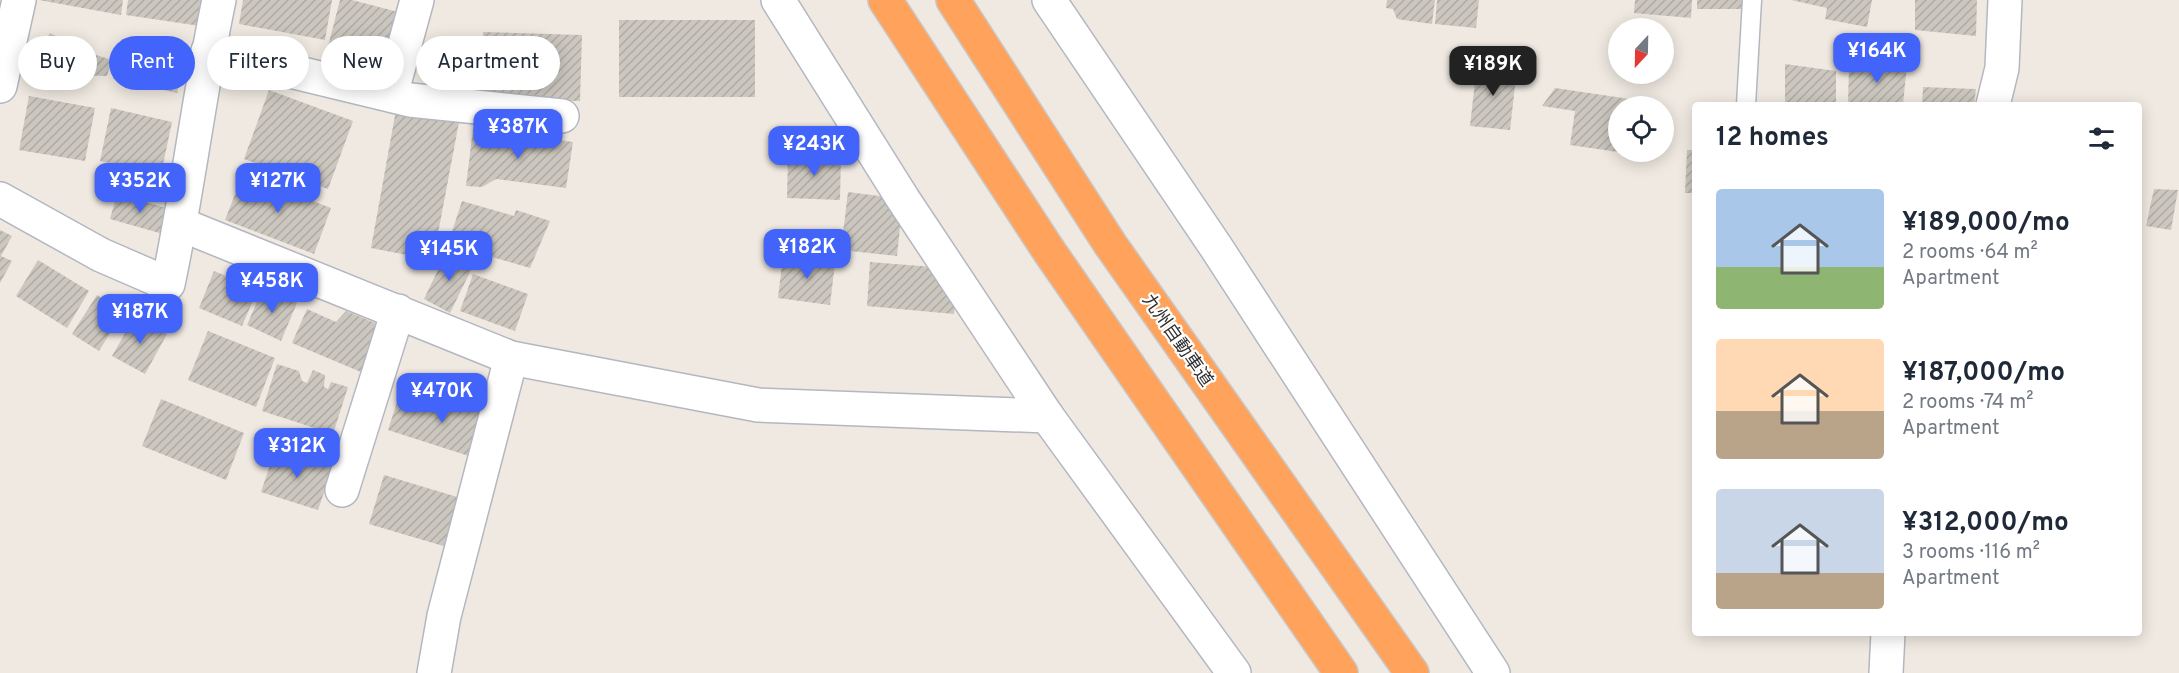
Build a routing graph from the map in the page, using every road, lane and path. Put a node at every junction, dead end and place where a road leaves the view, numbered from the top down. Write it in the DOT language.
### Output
graph roads {
  1 [pos="19,0"];
  2 [pos="219,0"];
  3 [pos="417,0"];
  4 [pos="778,0"];
  5 [pos="885,0"];
  6 [pos="953,0"];
  7 [pos="1049,0"];
  8 [pos="1752,0"];
  9 [pos="2005,0"];
  10 [pos="211,36"];
  11 [pos="207,57"];
  12 [pos="309,75"];
  13 [pos="0,86"];
  14 [pos="391,95"];
  15 [pos="1746,102"];
  16 [pos="1994,102"];
  17 [pos="562,116"];
  18 [pos="0,199"];
  19 [pos="180,224"];
  20 [pos="398,311"];
  21 [pos="511,358"];
  22 [pos="1047,416"];
  23 [pos="342,490"];
  24 [pos="1888,636"];
  25 [pos="434,673"];
  26 [pos="1234,673"];
  27 [pos="1341,673"];
  28 [pos="1412,673"];
  29 [pos="1493,673"];
  30 [pos="1886,673"];
  1 -- 13 [label="street"];
  2 -- 10 [label="street"];
  3 -- 14 [label="street"];
  4 -- 22 [label="street"];
  5 -- 27 [label="highway"];
  6 -- 28 [label="highway, 九州自動車道"];
  7 -- 29 [label="street"];
  8 -- 15 [label="lane"];
  9 -- 16 [label="street"];
  11 -- 19 [label="street"];
  12 -- 14 [label="street"];
  14 -- 17 [label="street"];
  18 -- 19 [label="street"];
  19 -- 20 [label="street"];
  20 -- 21 [label="street"];
  20 -- 23 [label="street"];
  21 -- 22 [label="street"];
  21 -- 25 [label="street"];
  22 -- 26 [label="street"];
  24 -- 30 [label="street"];
}
